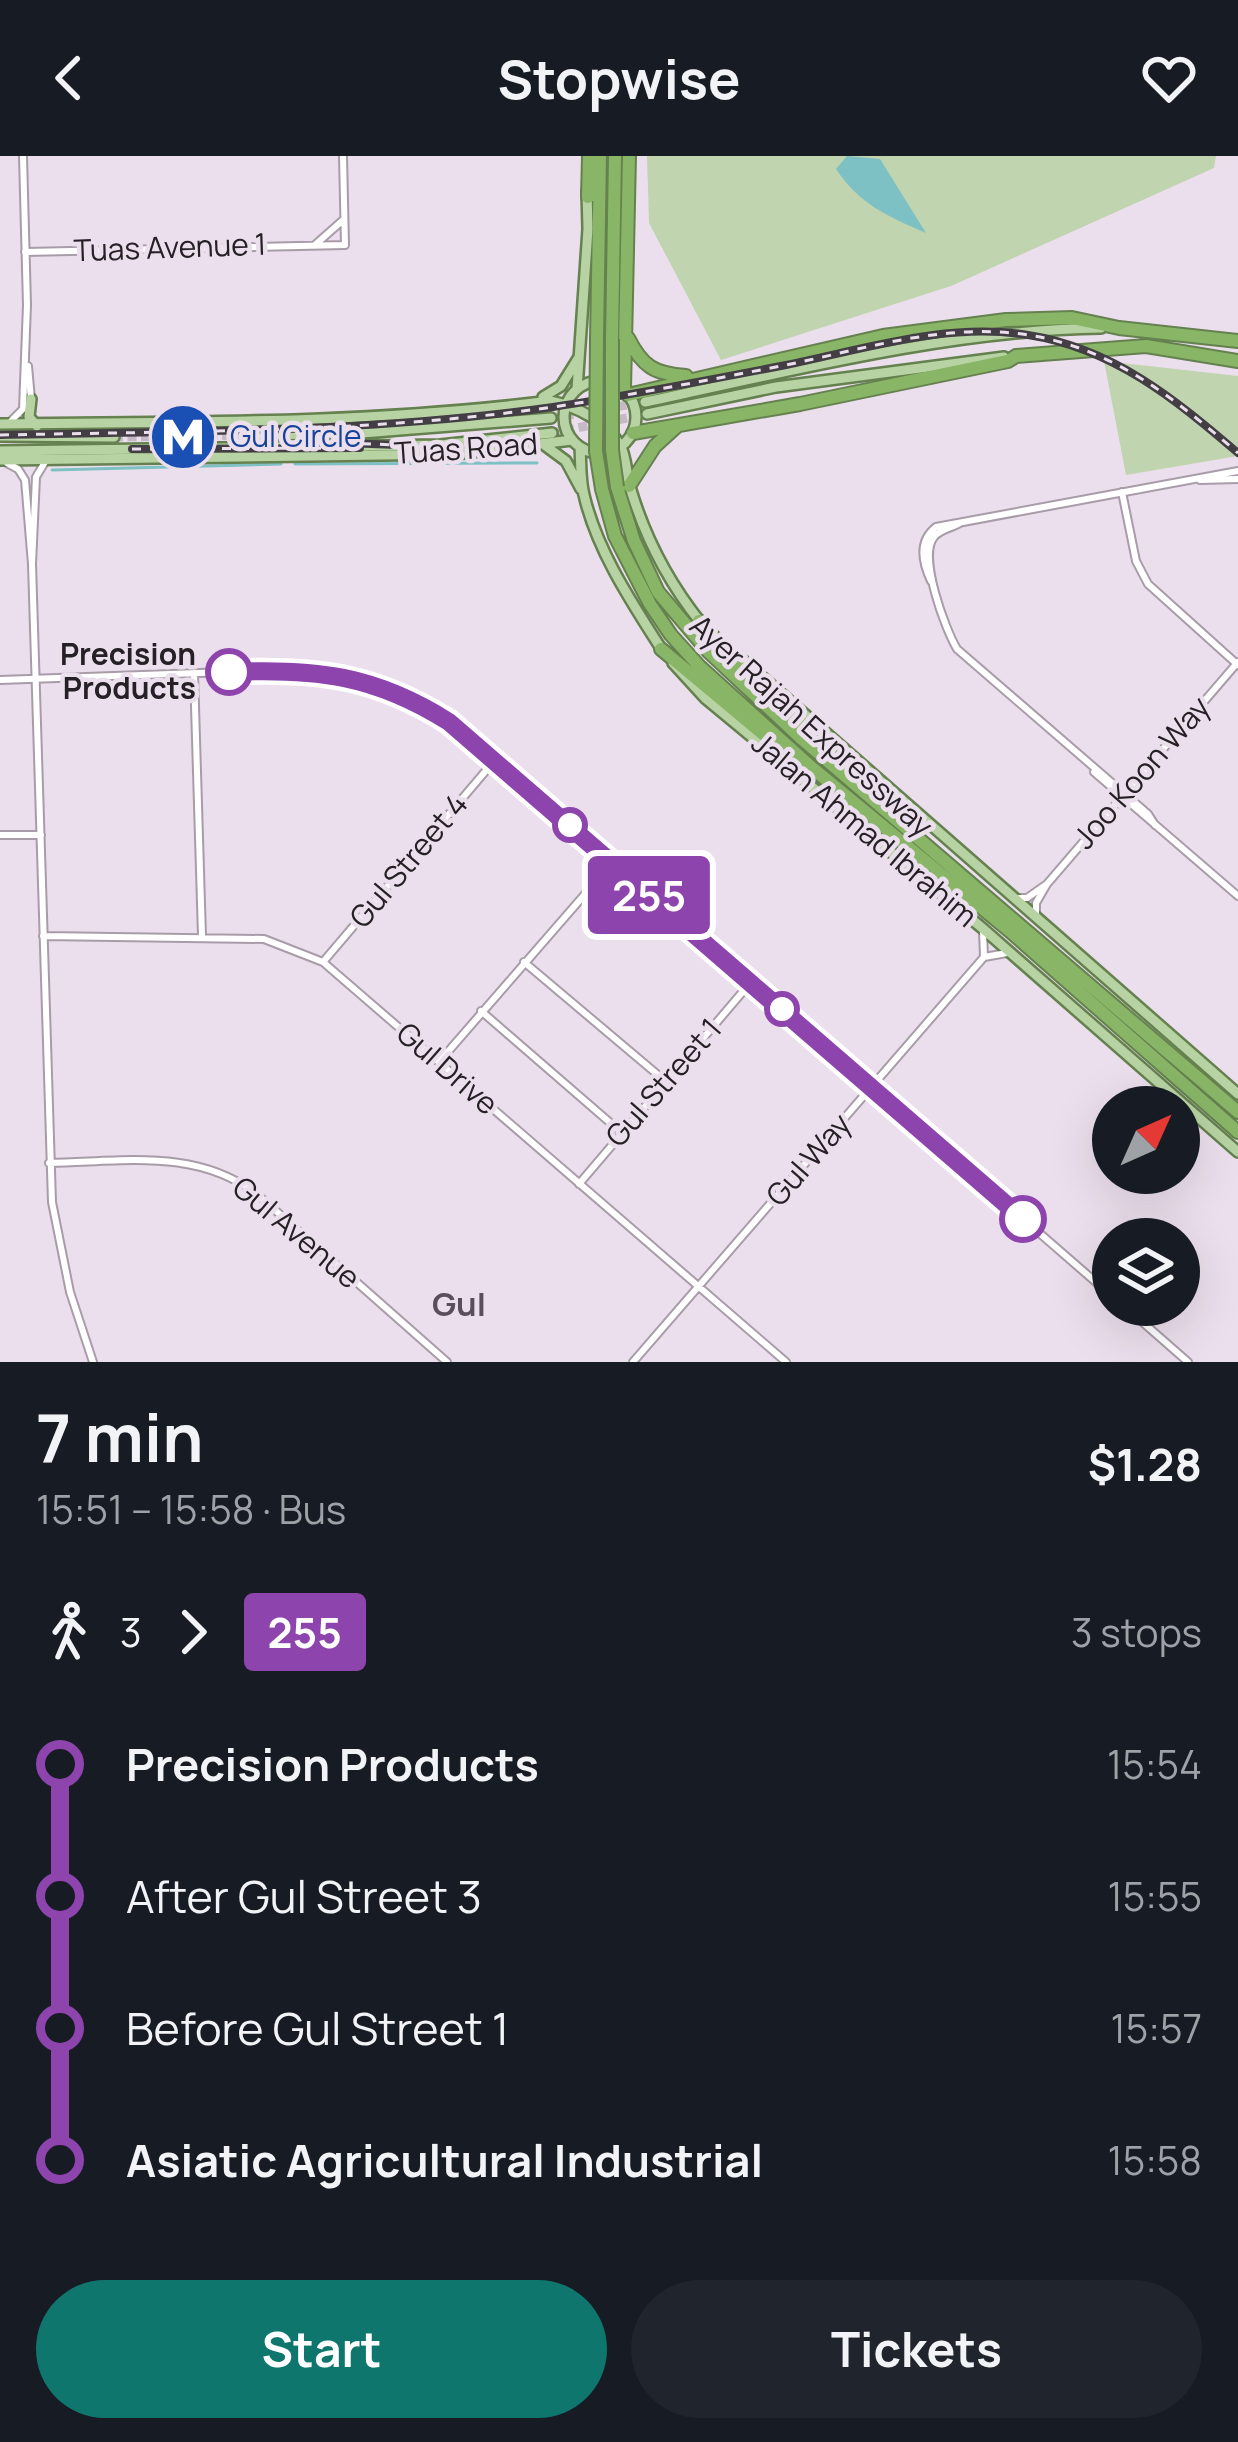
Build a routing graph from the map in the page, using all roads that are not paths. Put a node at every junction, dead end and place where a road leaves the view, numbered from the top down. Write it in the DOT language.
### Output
graph roads {
  1 [pos="23,156"];
  2 [pos="343,156"];
  3 [pos="585,156"];
  4 [pos="600,156"];
  5 [pos="615,156"];
  6 [pos="629,156"];
  7 [pos="588,197"];
  8 [pos="344,219"];
  9 [pos="315,245"];
  10 [pos="25,252"];
  11 [pos="1120,328"];
  12 [pos="627,335"];
  13 [pos="604,339"];
  14 [pos="1238,341"];
  15 [pos="582,353"];
  16 [pos="1016,356"];
  17 [pos="1238,361"];
  18 [pos="27,363"];
  19 [pos="699,378"];
  20 [pos="577,389"];
  21 [pos="626,392"];
  22 [pos="31,399"];
  23 [pos="566,404"];
  24 [pos="515,405"];
  25 [pos="551,418"];
  26 [pos="683,422"];
  27 [pos="33,423"];
  28 [pos="55,423"];
  29 [pos="1,424"];
  30 [pos="552,433"];
  31 [pos="633,433"];
  32 [pos="260,435"];
  33 [pos="0,436"];
  34 [pos="76,437"];
  35 [pos="114,437"];
  36 [pos="576,443"];
  37 [pos="543,444"];
  38 [pos="622,447"];
  39 [pos="0,451"];
  40 [pos="54,458"];
  41 [pos="0,461"];
  42 [pos="1238,475"];
  43 [pos="616,487"];
  44 [pos="1122,492"];
  45 [pos="583,494"];
  46 [pos="32,564"];
  47 [pos="699,621"];
  48 [pos="661,649"];
  49 [pos="1238,664"];
  50 [pos="194,673"];
  51 [pos="35,679"];
  52 [pos="0,680"];
  53 [pos="495,760"];
  54 [pos="812,767"];
  55 [pos="1123,796"];
  56 [pos="0,835"];
  57 [pos="41,835"];
  58 [pos="947,861"];
  59 [pos="612,863"];
  60 [pos="1046,884"];
  61 [pos="1009,896"];
  62 [pos="1238,896"];
  63 [pos="1041,924"];
  64 [pos="981,927"];
  65 [pos="43,936"];
  66 [pos="202,936"];
  67 [pos="1013,955"];
  68 [pos="984,957"];
  69 [pos="323,962"];
  70 [pos="524,962"];
  71 [pos="752,982"];
  72 [pos="481,1011"];
  73 [pos="439,1062"];
  74 [pos="665,1081"];
  75 [pos="872,1088"];
  76 [pos="1238,1094"];
  77 [pos="1238,1112"];
  78 [pos="622,1132"];
  79 [pos="1238,1132"];
  80 [pos="1238,1152"];
  81 [pos="49,1163"];
  82 [pos="579,1184"];
  83 [pos="1092,1279"];
  84 [pos="699,1286"];
  85 [pos="1147,1326"];
  86 [pos="93,1362"];
  87 [pos="447,1362"];
  88 [pos="633,1362"];
  89 [pos="787,1362"];
  90 [pos="1188,1362"];
  1 -- 10 [label="street"];
  2 -- 8 [label="street"];
  3 -- 7 [label="highway"];
  4 -- 13 [label="highway, Ayer Rajah Expressway"];
  5 -- 13 [label="highway, Ayer Rajah Expressway"];
  6 -- 12 [label="highway"];
  7 -- 15 [label="main road"];
  8 -- 9 [label="street"];
  8 -- 9 [label="street"];
  9 -- 10 [label="street, Tuas Avenue 1"];
  10 -- 18 [label="street"];
  11 -- 14 [label="highway"];
  11 -- 16 [label="main road"];
  11 -- 19 [label="highway"];
  12 -- 19 [label="highway"];
  12 -- 21 [label="highway"];
  13 -- 43 [label="highway, Ayer Rajah Expressway, bridge"];
  15 -- 20 [label="main road"];
  15 -- 24 [label="main road"];
  16 -- 17 [label="highway"];
  16 -- 26 [label="highway"];
  18 -- 22 [label="street"];
  18 -- 29 [label="street"];
  19 -- 21 [label="highway"];
  20 -- 21 [label="main road"];
  20 -- 23 [label="main road"];
  20 -- 31 [label="main road"];
  21 -- 31 [label="main road"];
  22 -- 27 [label="main road"];
  22 -- 28 [label="main road"];
  23 -- 24 [label="main road, Tuas Road"];
  23 -- 36 [label="main road, Jalan Ahmad Ibrahim"];
  23 -- 38 [label="main road"];
  24 -- 28 [label="main road, Tuas Road"];
  25 -- 32 [label="main road, Tuas Road"];
  26 -- 31 [label="highway"];
  26 -- 43 [label="highway"];
  27 -- 28 [label="main road, Tuas Road"];
  27 -- 29 [label="main road, Tuas Road"];
  27 -- 34 [label="main road"];
  30 -- 39 [label="main road, Tuas Road"];
  31 -- 38 [label="main road"];
  33 -- 34 [label="main road"];
  34 -- 35 [label="main road"];
  36 -- 37 [label="main road, Tuas Road"];
  36 -- 38 [label="main road, Tuas Road"];
  36 -- 45 [label="main road, Jalan Ahmad Ibrahim"];
  37 -- 40 [label="main road, Tuas Road"];
  37 -- 45 [label="main road"];
  38 -- 43 [label="main road, Jalan Ahmad Ibrahim"];
  40 -- 41 [label="main road, Tuas Road"];
  40 -- 46 [label="street"];
  41 -- 46 [label="street"];
  42 -- 44 [label="street"];
  43 -- 45 [label="main road"];
  43 -- 47 [label="main road, Jalan Ahmad Ibrahim"];
  43 -- 54 [label="highway, Ayer Rajah Expressway"];
  43 -- 58 [label="highway, Ayer Rajah Expressway"];
  44 -- 49 [label="street"];
  44 -- 55 [label="street"];
  45 -- 48 [label="main road, Jalan Ahmad Ibrahim"];
  46 -- 51 [label="street"];
  47 -- 58 [label="highway"];
  47 -- 61 [label="main road, Jalan Ahmad Ibrahim"];
  48 -- 54 [label="highway"];
  48 -- 64 [label="main road, Jalan Ahmad Ibrahim"];
  49 -- 55 [label="street, Joo Koon Way"];
  50 -- 51 [label="street"];
  50 -- 53 [label="street"];
  50 -- 66 [label="street"];
  51 -- 52 [label="street"];
  51 -- 57 [label="street"];
  53 -- 59 [label="street"];
  53 -- 69 [label="street, Gul Street 4"];
  54 -- 79 [label="highway, Ayer Rajah Expressway"];
  55 -- 60 [label="street, Joo Koon Way"];
  55 -- 62 [label="street"];
  56 -- 57 [label="street"];
  57 -- 65 [label="street"];
  58 -- 77 [label="highway, Ayer Rajah Expressway"];
  59 -- 70 [label="street"];
  59 -- 71 [label="street"];
  60 -- 61 [label="street"];
  60 -- 63 [label="street"];
  61 -- 63 [label="main road, Jalan Ahmad Ibrahim"];
  63 -- 76 [label="main road, Jalan Ahmad Ibrahim"];
  64 -- 67 [label="main road, Jalan Ahmad Ibrahim"];
  64 -- 68 [label="street"];
  65 -- 66 [label="street, Gul Drive"];
  65 -- 81 [label="street"];
  66 -- 69 [label="street, Gul Drive"];
  67 -- 68 [label="street"];
  67 -- 80 [label="main road, Jalan Ahmad Ibrahim"];
  68 -- 75 [label="street, Gul Way"];
  69 -- 73 [label="street, Gul Drive"];
  70 -- 72 [label="street"];
  70 -- 74 [label="street"];
  71 -- 74 [label="street, Gul Street 1"];
  71 -- 75 [label="street"];
  72 -- 73 [label="street"];
  72 -- 78 [label="street"];
  73 -- 82 [label="street, Gul Drive"];
  74 -- 78 [label="street, Gul Street 1"];
  75 -- 83 [label="street"];
  75 -- 84 [label="street, Gul Way"];
  78 -- 82 [label="street, Gul Street 1"];
  81 -- 86 [label="street"];
  81 -- 87 [label="street, Gul Avenue"];
  82 -- 84 [label="street, Gul Drive"];
  84 -- 88 [label="street, Gul Way"];
  84 -- 89 [label="street, Gul Drive"];
  85 -- 90 [label="street"];
}
